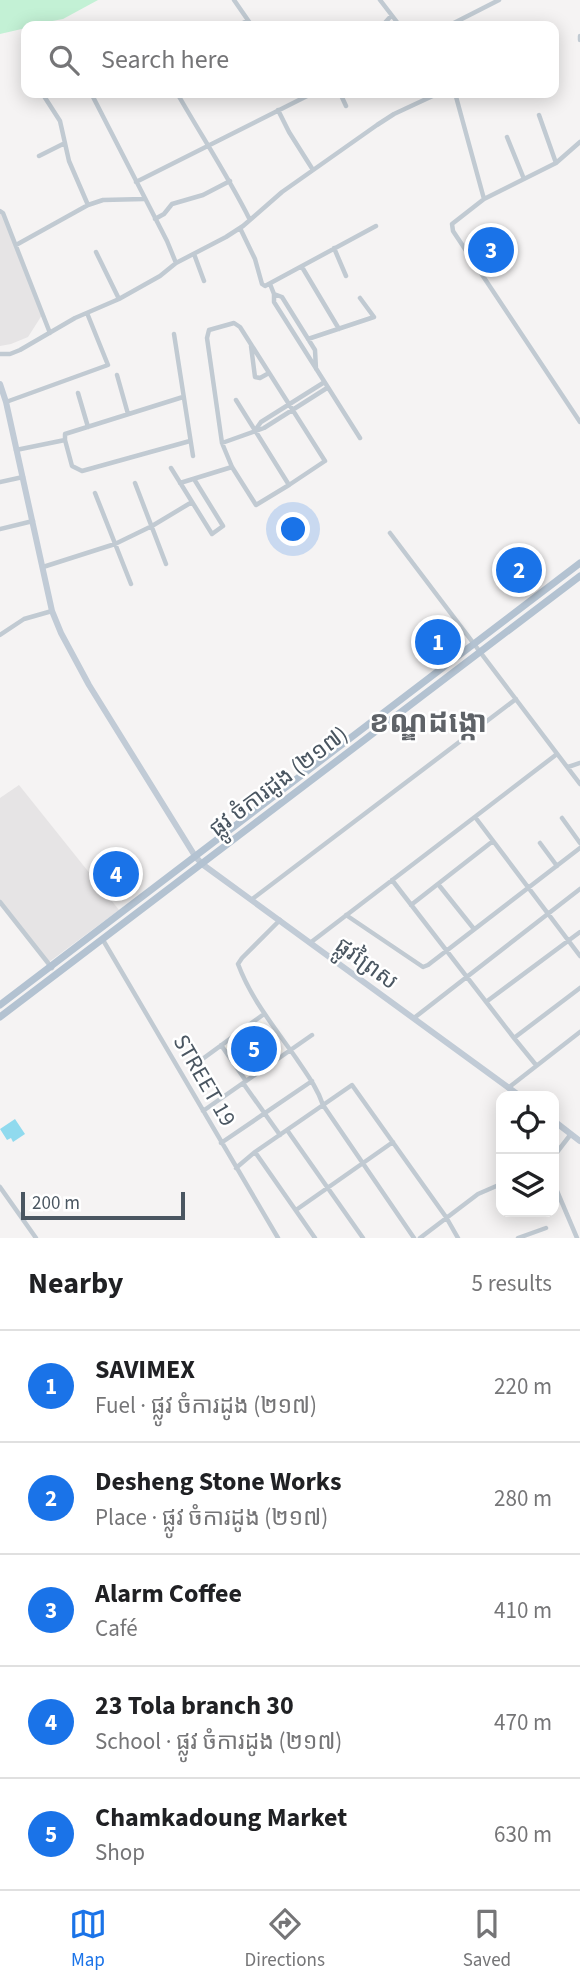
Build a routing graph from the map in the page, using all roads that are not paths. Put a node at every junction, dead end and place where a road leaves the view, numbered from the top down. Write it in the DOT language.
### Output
graph roads {
  1 [pos="234,0"];
  2 [pos="380,0"];
  3 [pos="496,1"];
  4 [pos="391,16"];
  5 [pos="247,21"];
  6 [pos="386,21"];
  7 [pos="396,21"];
  8 [pos="458,21"];
  9 [pos="45,98"];
  10 [pos="94,98"];
  11 [pos="180,98"];
  12 [pos="297,98"];
  13 [pos="342,98"];
  14 [pos="428,98"];
  15 [pos="456,98"];
  16 [pos="346,106"];
  17 [pos="278,110"];
  18 [pos="539,115"];
  19 [pos="507,137"];
  20 [pos="580,142"];
  21 [pos="65,143"];
  22 [pos="207,146"];
  23 [pos="39,156"];
  24 [pos="556,163"];
  25 [pos="313,170"];
  26 [pos="524,179"];
  27 [pos="230,181"];
  28 [pos="136,182"];
  29 [pos="144,199"];
  30 [pos="484,199"];
  31 [pos="88,205"];
  32 [pos="0,211"];
  33 [pos="155,219"];
  34 [pos="250,220"];
  35 [pos="376,226"];
  36 [pos="240,228"];
  37 [pos="16,245"];
  38 [pos="334,248"];
  39 [pos="96,252"];
  40 [pos="194,254"];
  41 [pos="176,263"];
  42 [pos="303,267"];
  43 [pos="346,275"];
  44 [pos="204,281"];
  45 [pos="270,284"];
  46 [pos="274,294"];
  47 [pos="360,298"];
  48 [pos="119,299"];
  49 [pos="87,313"];
  50 [pos="339,329"];
  51 [pos="50,333"];
  52 [pos="174,334"];
  53 [pos="308,339"];
  54 [pos="251,345"];
  55 [pos="0,354"];
  56 [pos="316,370"];
  57 [pos="269,373"];
  58 [pos="117,375"];
  59 [pos="325,386"];
  60 [pos="0,389"];
  61 [pos="78,393"];
  62 [pos="183,397"];
  63 [pos="236,400"];
  64 [pos="6,402"];
  65 [pos="291,408"];
  66 [pos="128,414"];
  67 [pos="580,422"];
  68 [pos="88,427"];
  69 [pos="256,430"];
  70 [pos="360,438"];
  71 [pos="65,440"];
  72 [pos="190,441"];
  73 [pos="222,443"];
  74 [pos="16,450"];
  75 [pos="193,456"];
  76 [pos="232,467"];
  77 [pos="171,468"];
  78 [pos="23,477"];
  79 [pos="194,479"];
  80 [pos="0,482"];
  81 [pos="135,483"];
  82 [pos="180,483"];
  83 [pos="289,485"];
  84 [pos="95,493"];
  85 [pos="192,502"];
  86 [pos="33,521"];
  87 [pos="152,526"];
  88 [pos="0,529"];
  89 [pos="390,533"];
  90 [pos="115,544"];
  91 [pos="166,564"];
  92 [pos="580,564"];
  93 [pos="42,567"];
  94 [pos="580,576"];
  95 [pos="131,584"];
  96 [pos="52,611"];
  97 [pos="0,635"];
  98 [pos="474,644"];
  99 [pos="480,652"];
  100 [pos="516,699"];
  101 [pos="557,754"];
  102 [pos="580,763"];
  103 [pos="567,767"];
  104 [pos="580,784"];
  105 [pos="475,817"];
  106 [pos="562,818"];
  107 [pos="493,841"];
  108 [pos="540,843"];
  109 [pos="580,846"];
  110 [pos="195,856"];
  111 [pos="202,864"];
  112 [pos="557,866"];
  113 [pos="392,880"];
  114 [pos="438,884"];
  115 [pos="529,887"];
  116 [pos="580,889"];
  117 [pos="251,900"];
  118 [pos="0,902"];
  119 [pos="411,905"];
  120 [pos="549,913"];
  121 [pos="346,915"];
  122 [pos="281,920"];
  123 [pos="474,929"];
  124 [pos="580,932"];
  125 [pos="103,940"];
  126 [pos="569,940"];
  127 [pos="310,943"];
  128 [pos="446,950"];
  129 [pos="580,956"];
  130 [pos="51,966"];
  131 [pos="57,974"];
  132 [pos="466,977"];
  133 [pos="580,988"];
  134 [pos="486,1002"];
  135 [pos="0,1005"];
  136 [pos="264,1014"];
  137 [pos="0,1017"];
  138 [pos="414,1017"];
  139 [pos="580,1032"];
  140 [pos="312,1035"];
  141 [pos="514,1038"];
  142 [pos="221,1045"];
  143 [pos="290,1050"];
  144 [pos="197,1063"];
  145 [pos="537,1065"];
  146 [pos="312,1081"];
  147 [pos="245,1082"];
  148 [pos="508,1088"];
  149 [pos="512,1091"];
  150 [pos="323,1105"];
  151 [pos="203,1111"];
  152 [pos="265,1113"];
  153 [pos="559,1125"];
  154 [pos="287,1130"];
  155 [pos="571,1134"];
  156 [pos="280,1135"];
  157 [pos="580,1141"];
  158 [pos="393,1142"];
  159 [pos="221,1143"];
  160 [pos="255,1152"];
  161 [pos="556,1154"];
  162 [pos="363,1163"];
  163 [pos="236,1168"];
  164 [pos="496,1186"];
  165 [pos="0,1187"];
  166 [pos="328,1188"];
  167 [pos="559,1195"];
  168 [pos="3,1196"];
  169 [pos="296,1210"];
  170 [pos="446,1217"];
  171 [pos="546,1228"];
  172 [pos="533,1235"];
  173 [pos="522,1237"];
  174 [pos="36,1238"];
  175 [pos="278,1238"];
  176 [pos="315,1238"];
  177 [pos="363,1238"];
  178 [pos="414,1238"];
  179 [pos="420,1238"];
  180 [pos="458,1238"];
  181 [pos="578,1238"];
  1 -- 5 [label="street"];
  2 -- 4 [label="street"];
  3 -- 8 [label="street"];
  4 -- 6 [label="street"];
  4 -- 7 [label="street"];
  9 -- 21 [label="street"];
  10 -- 28 [label="street"];
  11 -- 22 [label="street"];
  12 -- 17 [label="street"];
  13 -- 16 [label="street"];
  14 -- 25 [label="street"];
  15 -- 30 [label="street"];
  17 -- 22 [label="street"];
  17 -- 25 [label="street"];
  18 -- 24 [label="street"];
  19 -- 26 [label="street"];
  20 -- 24 [label="street"];
  21 -- 23 [label="street"];
  21 -- 31 [label="street"];
  22 -- 27 [label="street"];
  22 -- 28 [label="street"];
  24 -- 26 [label="street"];
  25 -- 34 [label="street"];
  26 -- 30 [label="street"];
  27 -- 33 [label="street"];
  27 -- 34 [label="street"];
  28 -- 29 [label="street"];
  29 -- 31 [label="street"];
  29 -- 33 [label="street"];
  30 -- 67 [label="street"];
  31 -- 37 [label="street"];
  32 -- 37 [label="street"];
  33 -- 41 [label="street"];
  34 -- 36 [label="street"];
  35 -- 38 [label="street"];
  36 -- 40 [label="street"];
  36 -- 45 [label="street"];
  37 -- 51 [label="street"];
  38 -- 42 [label="street"];
  38 -- 43 [label="street"];
  39 -- 48 [label="street"];
  40 -- 41 [label="street"];
  40 -- 44 [label="street"];
  41 -- 48 [label="street"];
  42 -- 45 [label="street"];
  42 -- 50 [label="street"];
  45 -- 46 [label="street"];
  46 -- 53 [label="street"];
  46 -- 56 [label="street"];
  47 -- 50 [label="street"];
  48 -- 49 [label="street"];
  49 -- 51 [label="street"];
  49 -- 64 [label="street"];
  50 -- 53 [label="street"];
  51 -- 55 [label="street"];
  52 -- 62 [label="street"];
  53 -- 56 [label="street"];
  54 -- 57 [label="street"];
  54 -- 57 [label="street"];
  54 -- 73 [label="street"];
  56 -- 59 [label="street"];
  57 -- 65 [label="street"];
  58 -- 66 [label="street"];
  59 -- 65 [label="street"];
  59 -- 70 [label="street"];
  60 -- 64 [label="street, ផ្លូវព្រៃស"];
  61 -- 68 [label="street"];
  62 -- 66 [label="street"];
  62 -- 72 [label="street"];
  63 -- 69 [label="street"];
  64 -- 74 [label="street, ផ្លូវព្រៃស"];
  65 -- 69 [label="street"];
  65 -- 83 [label="street"];
  66 -- 68 [label="street"];
  68 -- 71 [label="street"];
  69 -- 73 [label="street"];
  69 -- 83 [label="street"];
  71 -- 72 [label="street"];
  71 -- 74 [label="street"];
  72 -- 75 [label="street"];
  73 -- 76 [label="street"];
  74 -- 78 [label="street, ផ្លូវព្រៃស"];
  76 -- 79 [label="street"];
  76 -- 83 [label="street"];
  77 -- 82 [label="street"];
  78 -- 80 [label="street"];
  78 -- 86 [label="street, ផ្លូវព្រៃស"];
  79 -- 82 [label="street"];
  79 -- 85 [label="street"];
  81 -- 87 [label="street"];
  82 -- 85 [label="street"];
  84 -- 90 [label="street"];
  85 -- 87 [label="street"];
  86 -- 88 [label="street"];
  86 -- 93 [label="street, ផ្លូវព្រៃស"];
  87 -- 90 [label="street"];
  87 -- 91 [label="street"];
  89 -- 98 [label="street"];
  90 -- 93 [label="street"];
  90 -- 95 [label="street"];
  92 -- 98 [label="main road, ផ្លូវ ចំការដូង (២១៧)"];
  93 -- 96 [label="street, ផ្លូវព្រៃស"];
  94 -- 99 [label="main road, ផ្លូវ ចំការដូង (២១៧)"];
  96 -- 97 [label="street"];
  96 -- 110 [label="street, ផ្លូវព្រៃស"];
  98 -- 99 [label="street"];
  98 -- 110 [label="main road, ផ្លូវ ចំការដូង (២១៧)"];
  99 -- 100 [label="street"];
  99 -- 111 [label="main road, ផ្លូវ ចំការដូង (២១៧)"];
  100 -- 101 [label="street"];
  100 -- 117 [label="street"];
  101 -- 103 [label="street"];
  101 -- 105 [label="street"];
  102 -- 103 [label="street"];
  103 -- 104 [label="street"];
  105 -- 107 [label="street"];
  105 -- 113 [label="street"];
  106 -- 109 [label="street"];
  107 -- 114 [label="street"];
  107 -- 115 [label="street"];
  108 -- 112 [label="street"];
  109 -- 112 [label="street"];
  110 -- 111 [label="street, ផ្លូវព្រៃស"];
  110 -- 130 [label="main road, ផ្លូវ ចំការដូង (២១៧)"];
  111 -- 117 [label="street, ផ្លូវព្រៃស"];
  111 -- 125 [label="main road, ផ្លូវ ចំការដូង (២១៧)"];
  112 -- 115 [label="street"];
  113 -- 119 [label="street"];
  113 -- 121 [label="street"];
  114 -- 119 [label="street"];
  114 -- 123 [label="street"];
  115 -- 120 [label="street"];
  115 -- 123 [label="street"];
  116 -- 120 [label="street"];
  117 -- 122 [label="street, ផ្លូវព្រៃស"];
  118 -- 130 [label="street"];
  119 -- 128 [label="street"];
  120 -- 126 [label="street"];
  120 -- 132 [label="street"];
  121 -- 127 [label="street"];
  121 -- 128 [label="street"];
  122 -- 127 [label="street, ផ្លូវព្រៃស"];
  122 -- 136 [label="street"];
  123 -- 128 [label="street"];
  124 -- 126 [label="street"];
  125 -- 131 [label="main road, ផ្លូវ ចំការដូង (២១៧)"];
  125 -- 151 [label="street, STREET 19"];
  126 -- 129 [label="street"];
  126 -- 134 [label="street"];
  127 -- 138 [label="street, ផ្លូវព្រៃស"];
  128 -- 132 [label="street"];
  130 -- 131 [label="street"];
  130 -- 135 [label="main road, ផ្លូវ ចំការដូង (២១៧)"];
  131 -- 137 [label="main road, ផ្លូវ ចំការដូង (២១៧)"];
  132 -- 134 [label="street"];
  132 -- 138 [label="street"];
  133 -- 141 [label="street"];
  134 -- 141 [label="street"];
  136 -- 142 [label="street"];
  136 -- 143 [label="street"];
  138 -- 148 [label="street, ផ្លូវព្រៃស"];
  139 -- 145 [label="street"];
  140 -- 143 [label="street"];
  141 -- 145 [label="street"];
  142 -- 144 [label="street"];
  142 -- 147 [label="street"];
  143 -- 146 [label="street"];
  143 -- 147 [label="street"];
  145 -- 148 [label="street"];
  146 -- 150 [label="street"];
  146 -- 152 [label="street"];
  147 -- 151 [label="street"];
  147 -- 152 [label="street"];
  148 -- 149 [label="street, ផ្លូវព្រៃស"];
  150 -- 154 [label="street"];
  150 -- 158 [label="street"];
  150 -- 162 [label="street"];
  151 -- 159 [label="street, STREET 19"];
  152 -- 156 [label="street"];
  152 -- 159 [label="street"];
  153 -- 155 [label="street"];
  154 -- 156 [label="street"];
  154 -- 166 [label="street"];
  155 -- 157 [label="street"];
  155 -- 161 [label="street"];
  156 -- 160 [label="street"];
  158 -- 162 [label="street"];
  158 -- 170 [label="street"];
  159 -- 163 [label="street, STREET 19"];
  160 -- 163 [label="street"];
  160 -- 169 [label="street"];
  162 -- 166 [label="street"];
  162 -- 178 [label="street"];
  163 -- 175 [label="street, STREET 19"];
  164 -- 170 [label="street"];
  165 -- 168 [label="street"];
  166 -- 169 [label="street"];
  166 -- 177 [label="street"];
  167 -- 181 [label="street"];
  168 -- 174 [label="street"];
  169 -- 176 [label="street"];
  170 -- 179 [label="street"];
  170 -- 180 [label="street"];
  171 -- 172 [label="street"];
  172 -- 173 [label="street"];
}
